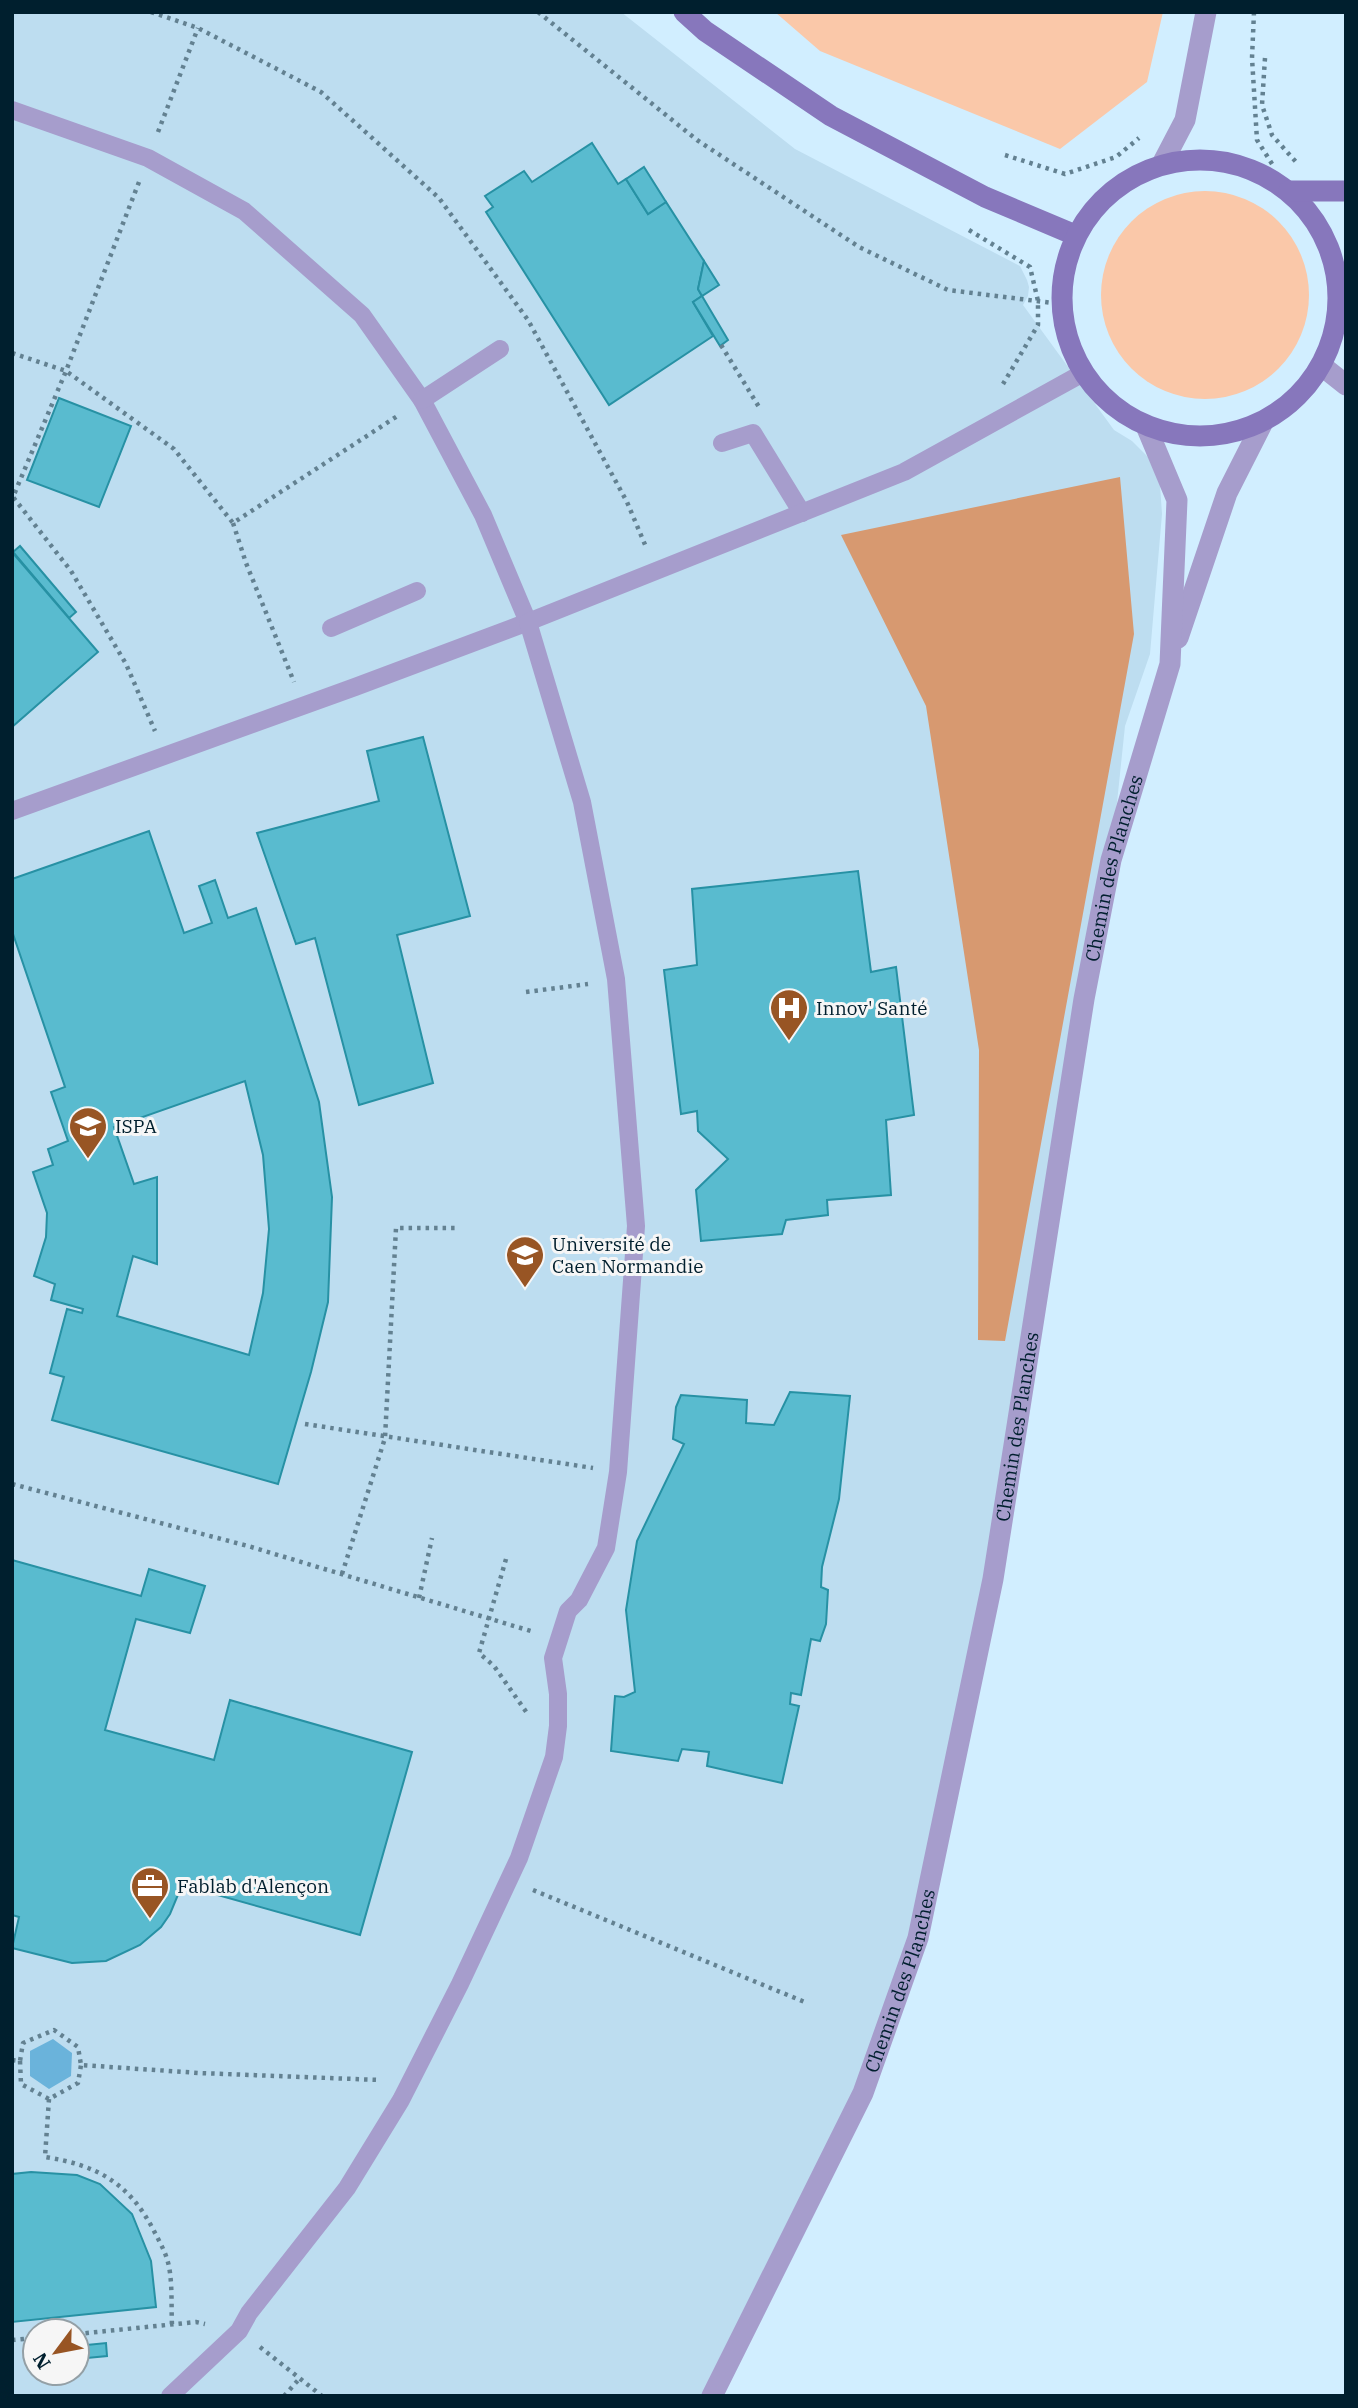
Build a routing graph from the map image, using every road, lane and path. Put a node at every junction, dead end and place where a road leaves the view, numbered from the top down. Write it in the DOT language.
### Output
graph roads {
  1 [pos="151,12"];
  2 [pos="538,12"];
  3 [pos="684,12"];
  4 [pos="1206,12"];
  5 [pos="1254,12"];
  6 [pos="198,28"];
  7 [pos="1265,58"];
  8 [pos="12,110"];
  9 [pos="1142,136"];
  10 [pos="1005,155"];
  11 [pos="148,158"];
  12 [pos="1161,164"];
  13 [pos="1301,167"];
  14 [pos="1289,191"];
  15 [pos="1346,191"];
  16 [pos="1075,235"];
  17 [pos="1342,288"];
  18 [pos="1061,304"];
  19 [pos="500,349"];
  20 [pos="12,353"];
  21 [pos="1322,366"];
  22 [pos="66,371"];
  23 [pos="1083,373"];
  24 [pos="1346,385"];
  25 [pos="422,400"];
  26 [pos="1263,422"];
  27 [pos="1146,426"];
  28 [pos="722,443"];
  29 [pos="802,513"];
  30 [pos="233,523"];
  31 [pos="654,571"];
  32 [pos="417,591"];
  33 [pos="528,622"];
  34 [pos="331,628"];
  35 [pos="1170,664"];
  36 [pos="304,706"];
  37 [pos="165,756"];
  38 [pos="12,811"];
  39 [pos="616,979"];
  40 [pos="526,992"];
  41 [pos="459,1228"];
  42 [pos="305,1424"];
  43 [pos="385,1438"];
  44 [pos="618,1472"];
  45 [pos="12,1484"];
  46 [pos="432,1538"];
  47 [pos="506,1559"];
  48 [pos="342,1574"];
  49 [pos="419,1598"];
  50 [pos="490,1619"];
  51 [pos="559,1639"];
  52 [pos="529,1721"];
  53 [pos="509,1878"];
  54 [pos="807,2003"];
  55 [pos="12,2060"];
  56 [pos="20,2061"];
  57 [pos="81,2065"];
  58 [pos="383,2080"];
  59 [pos="49,2099"];
  60 [pos="172,2325"];
  61 [pos="239,2331"];
  62 [pos="91,2333"];
  63 [pos="300,2378"];
  64 [pos="170,2396"];
  65 [pos="284,2396"];
  66 [pos="322,2396"];
  67 [pos="712,2396"];
  1 -- 6 [label="path"];
  2 -- 18 [label="path"];
  3 -- 16 [label="main road"];
  4 -- 12 [label="street"];
  5 -- 14 [label="path"];
  6 -- 11 [label="path"];
  6 -- 31 [label="path"];
  7 -- 13 [label="path"];
  8 -- 11 [label="lane"];
  9 -- 10 [label="path"];
  11 -- 22 [label="path"];
  11 -- 25 [label="lane"];
  12 -- 14 [label="main road"];
  12 -- 16 [label="main road"];
  14 -- 15 [label="main road"];
  14 -- 17 [label="main road"];
  16 -- 18 [label="main road"];
  17 -- 21 [label="main road"];
  18 -- 23 [label="main road"];
  19 -- 25 [label="lane"];
  20 -- 22 [label="path"];
  21 -- 24 [label="street"];
  21 -- 26 [label="main road"];
  22 -- 30 [label="path"];
  22 -- 37 [label="path"];
  23 -- 27 [label="main road"];
  23 -- 29 [label="lane"];
  25 -- 30 [label="path"];
  25 -- 33 [label="lane"];
  26 -- 27 [label="main road"];
  26 -- 35 [label="street"];
  27 -- 35 [label="street, Chemin des Planches"];
  28 -- 29 [label="lane"];
  29 -- 31 [label="lane"];
  30 -- 36 [label="path"];
  31 -- 33 [label="lane"];
  32 -- 34 [label="lane"];
  33 -- 36 [label="lane"];
  33 -- 39 [label="lane"];
  35 -- 67 [label="street, Chemin des Planches"];
  36 -- 37 [label="lane"];
  37 -- 38 [label="lane"];
  39 -- 40 [label="path"];
  39 -- 44 [label="lane"];
  41 -- 43 [label="path"];
  42 -- 43 [label="path"];
  43 -- 44 [label="path"];
  43 -- 48 [label="path"];
  44 -- 51 [label="lane"];
  45 -- 48 [label="path"];
  46 -- 49 [label="path"];
  47 -- 50 [label="path"];
  48 -- 49 [label="path"];
  49 -- 50 [label="path"];
  50 -- 51 [label="path"];
  50 -- 52 [label="path"];
  51 -- 53 [label="lane"];
  53 -- 54 [label="path"];
  53 -- 61 [label="lane"];
  55 -- 56 [label="path"];
  56 -- 57 [label="path"];
  56 -- 59 [label="path"];
  57 -- 58 [label="path"];
  57 -- 59 [label="path"];
  59 -- 60 [label="path"];
  60 -- 61 [label="path"];
  60 -- 62 [label="path"];
  61 -- 63 [label="path"];
  61 -- 64 [label="lane"];
  63 -- 65 [label="path"];
  63 -- 66 [label="path"];
}
